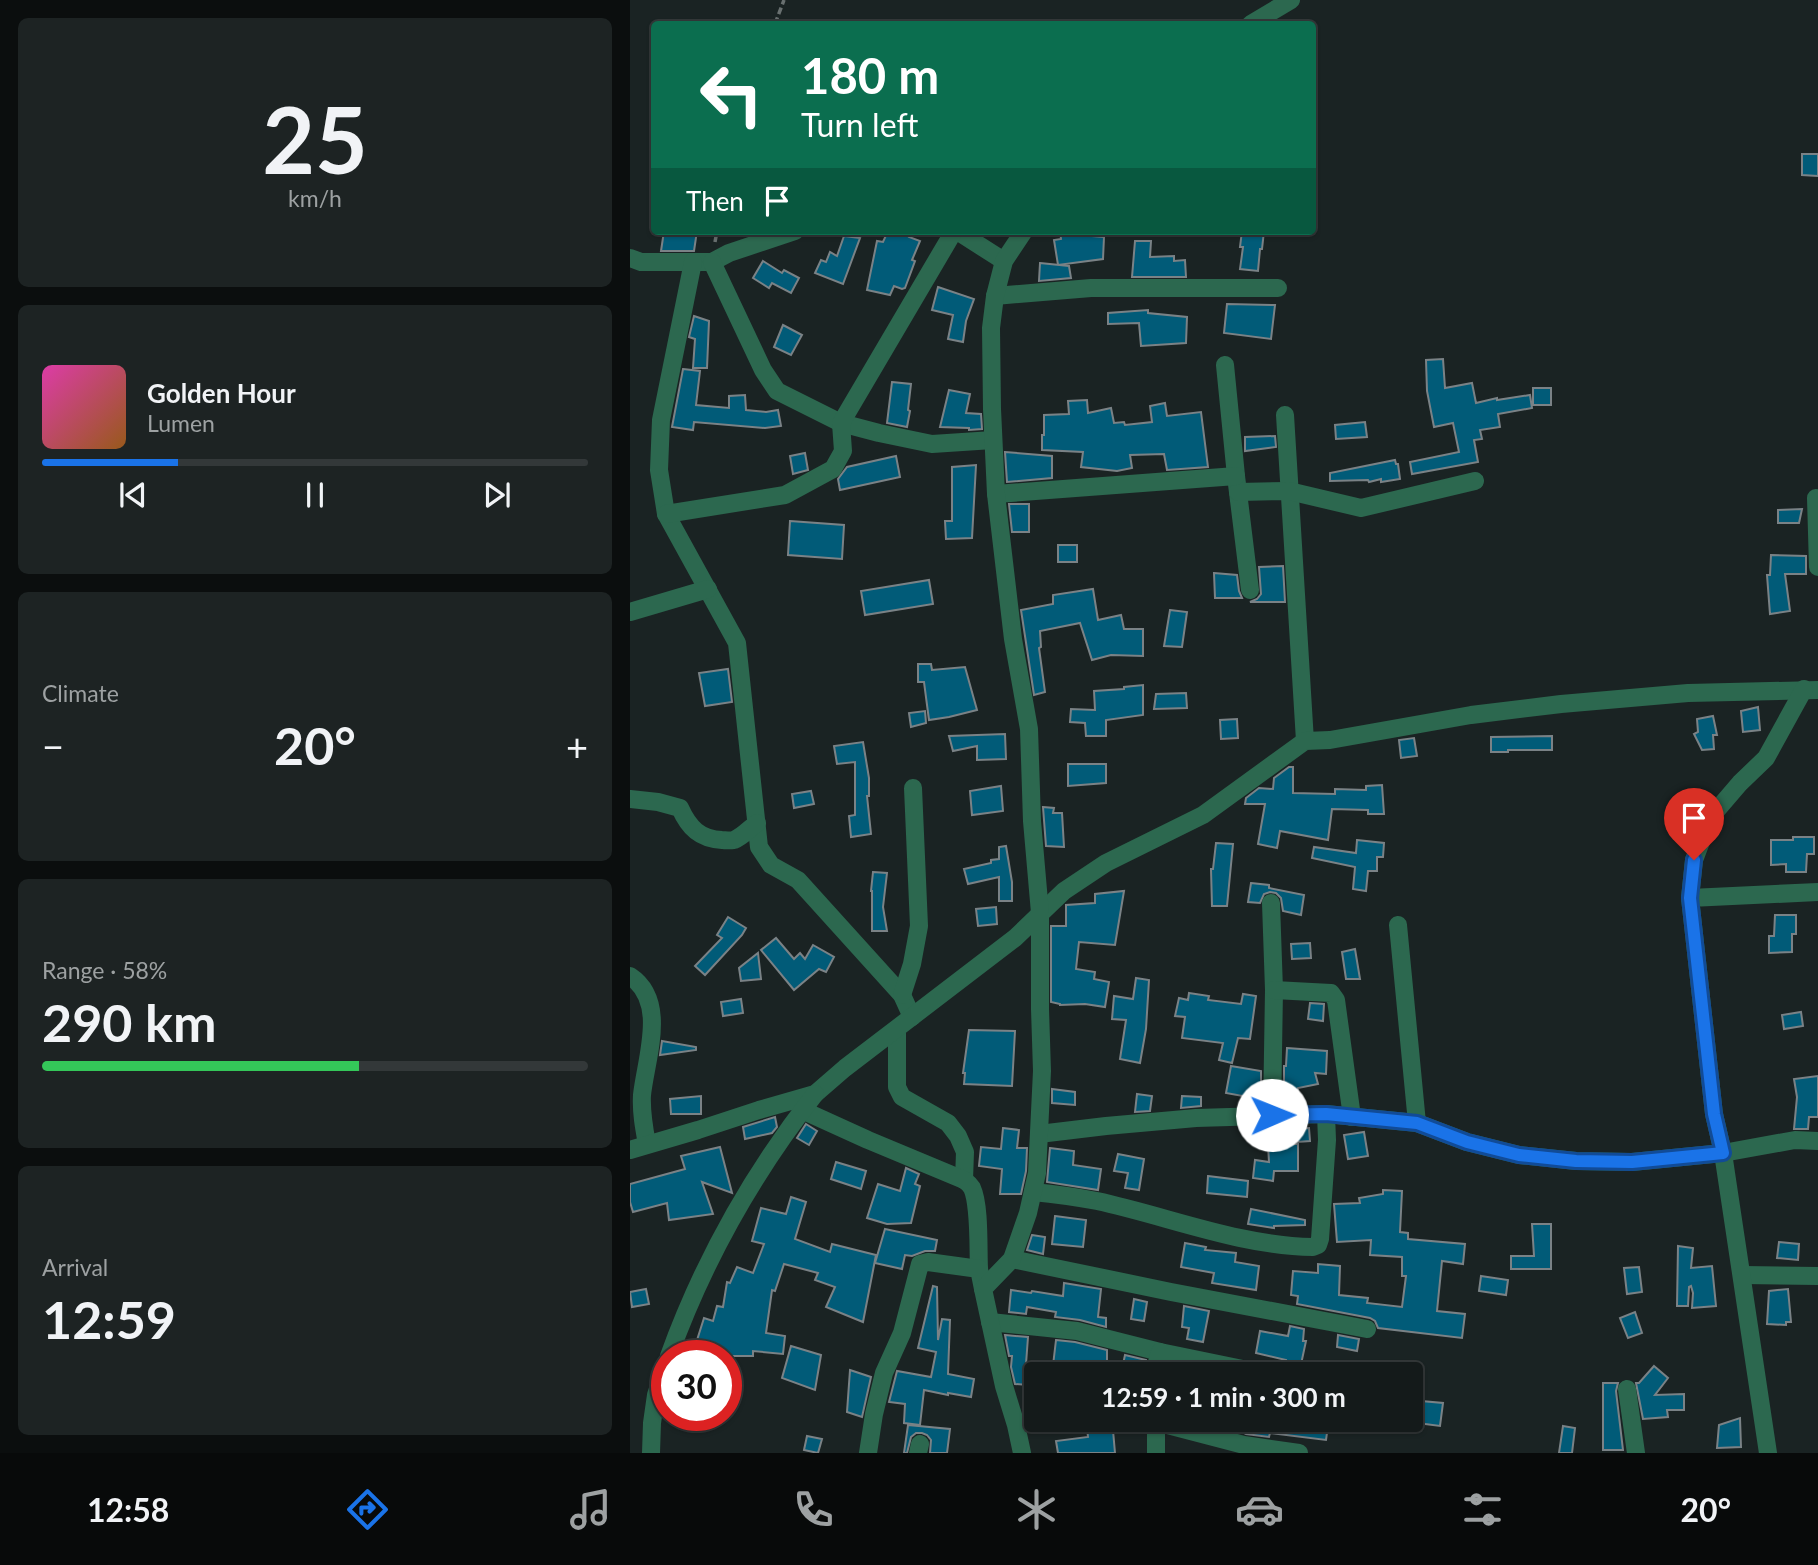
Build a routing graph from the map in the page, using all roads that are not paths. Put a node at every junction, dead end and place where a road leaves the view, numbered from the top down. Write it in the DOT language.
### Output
graph roads {
  1 [pos="1290,0"];
  2 [pos="1256,21"];
  3 [pos="783,235"];
  4 [pos="953,235"];
  5 [pos="962,235"];
  6 [pos="1021,235"];
  7 [pos="630,258"];
  8 [pos="694,261"];
  9 [pos="1004,261"];
  10 [pos="712,262"];
  11 [pos="1278,288"];
  12 [pos="995,296"];
  13 [pos="1226,365"];
  14 [pos="1285,415"];
  15 [pos="841,423"];
  16 [pos="993,440"];
  17 [pos="1475,481"];
  18 [pos="1237,484"];
  19 [pos="1289,491"];
  20 [pos="996,494"];
  21 [pos="1816,498"];
  22 [pos="667,514"];
  23 [pos="1818,567"];
  24 [pos="708,589"];
  25 [pos="1250,590"];
  26 [pos="630,612"];
  27 [pos="1811,690"];
  28 [pos="1305,741"];
  29 [pos="913,788"];
  30 [pos="630,799"];
  31 [pos="757,823"];
  32 [pos="1818,892"];
  33 [pos="1690,898"];
  34 [pos="1270,903"];
  35 [pos="1040,913"];
  36 [pos="1398,925"];
  37 [pos="630,976"];
  38 [pos="1274,990"];
  39 [pos="902,995"];
  40 [pos="912,1017"];
  41 [pos="897,1030"];
  42 [pos="815,1094"];
  43 [pos="802,1110"];
  44 [pos="1326,1114"];
  45 [pos="1272,1115"];
  46 [pos="1352,1117"];
  47 [pos="1417,1123"];
  48 [pos="1039,1134"];
  49 [pos="1818,1141"];
  50 [pos="639,1147"];
  51 [pos="1723,1153"];
  52 [pos="964,1180"];
  53 [pos="1033,1192"];
  54 [pos="1012,1258"];
  55 [pos="979,1269"];
  56 [pos="1742,1275"];
  57 [pos="1818,1276"];
  58 [pos="983,1289"];
  59 [pos="990,1322"];
  60 [pos="1367,1329"];
  61 [pos="675,1340"];
  62 [pos="1160,1352"];
  63 [pos="1157,1362"];
  64 [pos="1209,1362"];
  65 [pos="1627,1389"];
  66 [pos="652,1431"];
  67 [pos="1156,1432"];
  68 [pos="1196,1432"];
  69 [pos="651,1453"];
  70 [pos="868,1453"];
  71 [pos="1022,1453"];
  72 [pos="1156,1453"];
  73 [pos="1299,1453"];
  74 [pos="1636,1453"];
  75 [pos="1768,1453"];
  1 -- 2 [label="street"];
  3 -- 10 [label="street"];
  4 -- 15 [label="street"];
  5 -- 9 [label="street"];
  6 -- 9 [label="street"];
  7 -- 8 [label="street"];
  8 -- 10 [label="street"];
  8 -- 22 [label="street"];
  9 -- 12 [label="street"];
  10 -- 15 [label="street"];
  11 -- 12 [label="street"];
  12 -- 16 [label="street"];
  13 -- 18 [label="street"];
  14 -- 19 [label="street"];
  15 -- 16 [label="street"];
  15 -- 22 [label="street"];
  16 -- 20 [label="street"];
  17 -- 19 [label="street"];
  18 -- 19 [label="street"];
  18 -- 20 [label="street"];
  18 -- 25 [label="street"];
  19 -- 28 [label="street"];
  20 -- 35 [label="street"];
  21 -- 23 [label="street"];
  22 -- 24 [label="street"];
  24 -- 26 [label="street"];
  24 -- 31 [label="street"];
  27 -- 28 [label="street"];
  27 -- 33 [label="street"];
  28 -- 35 [label="street"];
  29 -- 39 [label="street"];
  30 -- 31 [label="street"];
  31 -- 39 [label="street"];
  32 -- 33 [label="street"];
  33 -- 51 [label="street"];
  34 -- 38 [label="street"];
  35 -- 40 [label="street"];
  35 -- 48 [label="street"];
  36 -- 47 [label="street"];
  37 -- 50 [label="street"];
  38 -- 45 [label="street"];
  38 -- 46 [label="street"];
  39 -- 40 [label="street"];
  40 -- 41 [label="street"];
  41 -- 42 [label="street"];
  41 -- 52 [label="street"];
  42 -- 43 [label="street"];
  42 -- 50 [label="street"];
  43 -- 52 [label="street"];
  43 -- 61 [label="street"];
  44 -- 45 [label="street"];
  44 -- 46 [label="street"];
  44 -- 53 [label="street"];
  45 -- 48 [label="street"];
  46 -- 47 [label="street"];
  47 -- 51 [label="street"];
  48 -- 53 [label="street"];
  49 -- 51 [label="street"];
  51 -- 56 [label="street"];
  52 -- 55 [label="street"];
  53 -- 54 [label="street"];
  54 -- 58 [label="street"];
  54 -- 60 [label="street"];
  55 -- 58 [label="street"];
  55 -- 70 [label="street"];
  56 -- 57 [label="street"];
  56 -- 75 [label="street"];
  58 -- 59 [label="street"];
  59 -- 62 [label="street"];
  59 -- 71 [label="street"];
  62 -- 63 [label="street"];
  62 -- 64 [label="street"];
  65 -- 74 [label="street"];
  66 -- 69 [label="street"];
  67 -- 72 [label="street"];
  68 -- 73 [label="street"];
}
